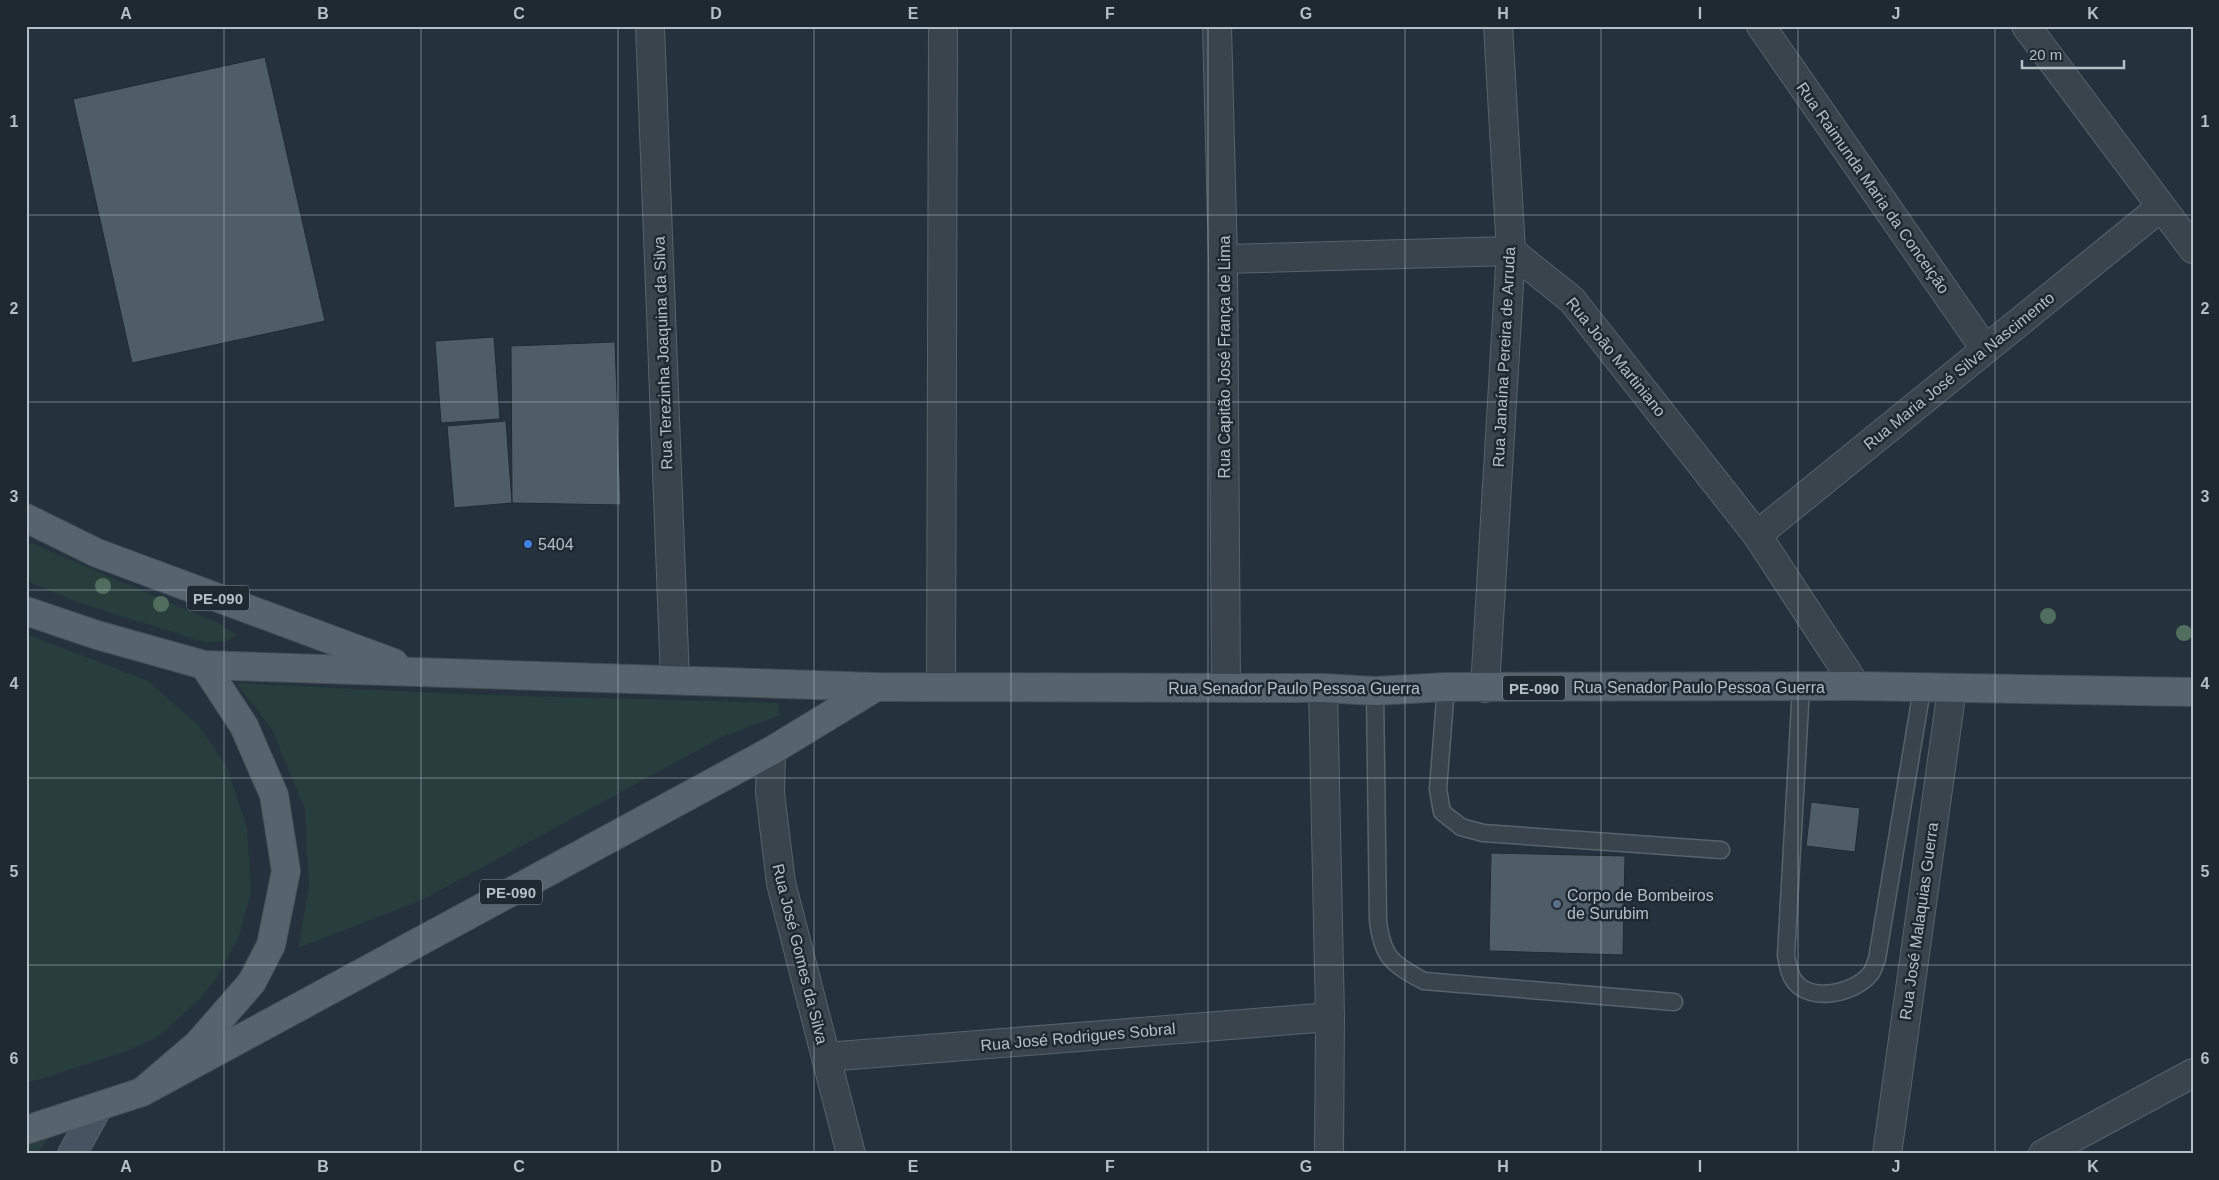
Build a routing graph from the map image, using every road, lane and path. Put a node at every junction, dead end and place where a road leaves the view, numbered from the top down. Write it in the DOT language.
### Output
graph roads {
  1 [pos="650,26"];
  2 [pos="943,26"];
  3 [pos="1218,26"];
  4 [pos="1498,26"];
  5 [pos="1760,26"];
  6 [pos="2026,26"];
  7 [pos="2161,207"];
  8 [pos="2193,249"];
  9 [pos="1511,251"];
  10 [pos="1223,259"];
  11 [pos="1985,349"];
  12 [pos="26,518"];
  13 [pos="1757,535"];
  14 [pos="26,611"];
  15 [pos="204,665"];
  16 [pos="414,670"];
  17 [pos="675,680"];
  18 [pos="1856,686"];
  19 [pos="876,687"];
  20 [pos="941,687"];
  21 [pos="1446,687"];
  22 [pos="1801,687"];
  23 [pos="1226,688"];
  24 [pos="1323,688"];
  25 [pos="1484,688"];
  26 [pos="1922,689"];
  27 [pos="1952,689"];
  28 [pos="1374,691"];
  29 [pos="2193,692"];
  30 [pos="771,751"];
  31 [pos="1721,850"];
  32 [pos="1674,1002"];
  33 [pos="1330,1017"];
  34 [pos="826,1057"];
  35 [pos="2193,1073"];
  36 [pos="142,1092"];
  37 [pos="98,1107"];
  38 [pos="26,1130"];
  39 [pos="72,1154"];
  40 [pos="851,1154"];
  41 [pos="1329,1154"];
  42 [pos="1887,1154"];
  43 [pos="2043,1154"];
  1 -- 17 [label="street, Rua Terezinha Joaquina da Silva"];
  2 -- 20 [label="street"];
  3 -- 10 [label="street, Rua Capitão José França de Lima"];
  4 -- 9 [label="street, Rua Janaína Pereira de Arruda"];
  5 -- 11 [label="street, Rua Raimunda Maria da Conceição"];
  6 -- 7 [label="street"];
  7 -- 8 [label="street"];
  7 -- 11 [label="street, Rua Maria José Silva Nascimento"];
  9 -- 10 [label="street"];
  9 -- 13 [label="street, Rua João Martiniano"];
  9 -- 25 [label="street, Rua Janaína Pereira de Arruda"];
  10 -- 23 [label="street, Rua Capitão José França de Lima"];
  11 -- 13 [label="street, Rua Maria José Silva Nascimento"];
  12 -- 16 [label="main road, PE-090"];
  13 -- 18 [label="street, Rua João Martiniano"];
  14 -- 15 [label="main road, PE-090"];
  15 -- 16 [label="main road, PE-090"];
  15 -- 36 [label="main road, PE-090"];
  16 -- 17 [label="main road, PE-090"];
  17 -- 19 [label="main road, PE-090"];
  18 -- 22 [label="main road, Rua Senador Paulo Pessoa Guerra / PE-090"];
  18 -- 26 [label="main road, Rua Senador Paulo Pessoa Guerra / PE-090"];
  19 -- 20 [label="main road, Rua Senador Paulo Pessoa Guerra / PE-090"];
  19 -- 30 [label="main road, PE-090 / PE-090"];
  20 -- 23 [label="main road, Rua Senador Paulo Pessoa Guerra / PE-090"];
  21 -- 25 [label="main road, Rua Senador Paulo Pessoa Guerra / PE-090"];
  21 -- 28 [label="main road, Rua Senador Paulo Pessoa Guerra / PE-090"];
  21 -- 31 [label="lane"];
  22 -- 25 [label="main road, Rua Senador Paulo Pessoa Guerra / PE-090"];
  22 -- 26 [label="lane"];
  23 -- 24 [label="main road, Rua Senador Paulo Pessoa Guerra / PE-090"];
  24 -- 28 [label="main road, Rua Senador Paulo Pessoa Guerra / PE-090"];
  24 -- 33 [label="street"];
  26 -- 27 [label="main road, Rua Senador Paulo Pessoa Guerra / PE-090"];
  27 -- 29 [label="main road, Rua Senador Paulo Pessoa Guerra / PE-090"];
  27 -- 42 [label="street, Rua José Malaquias Guerra"];
  28 -- 32 [label="lane"];
  30 -- 34 [label="street, Rua José Gomes da Silva"];
  30 -- 36 [label="main road, PE-090 / PE-090"];
  33 -- 34 [label="street, Rua José Rodrigues Sobral"];
  33 -- 41 [label="street"];
  34 -- 40 [label="street, Rua José Gomes da Silva"];
  35 -- 43 [label="street"];
  36 -- 37 [label="main road, PE-090"];
  37 -- 38 [label="main road, PE-090"];
  37 -- 39 [label="main road"];
}
